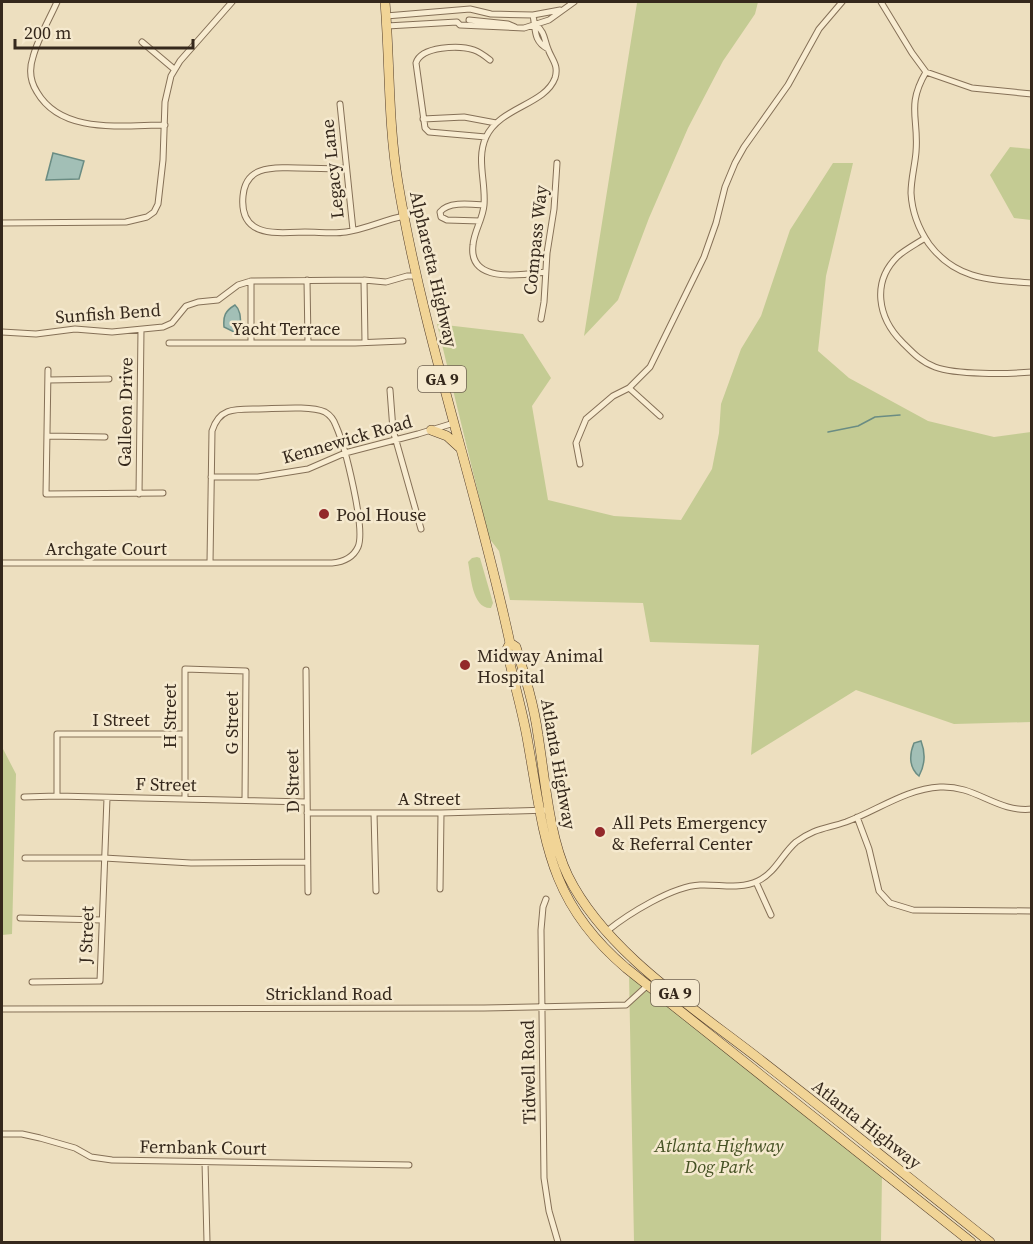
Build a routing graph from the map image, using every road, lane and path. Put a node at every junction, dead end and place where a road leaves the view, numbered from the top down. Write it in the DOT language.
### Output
graph roads {
  1 [pos="57,2"];
  2 [pos="232,2"];
  3 [pos="385,2"];
  4 [pos="574,2"];
  5 [pos="842,2"];
  6 [pos="881,2"];
  7 [pos="562,10"];
  8 [pos="484,12"];
  9 [pos="533,15"];
  10 [pos="386,16"];
  11 [pos="457,22"];
  12 [pos="484,24"];
  13 [pos="387,26"];
  14 [pos="536,26"];
  15 [pos="142,42"];
  16 [pos="490,60"];
  17 [pos="174,69"];
  18 [pos="926,72"];
  19 [pos="1032,94"];
  20 [pos="340,104"];
  21 [pos="423,119"];
  22 [pos="496,123"];
  23 [pos="165,125"];
  24 [pos="486,137"];
  25 [pos="556,163"];
  26 [pos="346,168"];
  27 [pos="484,205"];
  28 [pos="404,216"];
  29 [pos="480,221"];
  30 [pos="2,223"];
  31 [pos="353,230"];
  32 [pos="925,238"];
  33 [pos="545,272"];
  34 [pos="417,276"];
  35 [pos="308,280"];
  36 [pos="364,280"];
  37 [pos="251,281"];
  38 [pos="1032,283"];
  39 [pos="541,319"];
  40 [pos="141,330"];
  41 [pos="2,332"];
  42 [pos="403,341"];
  43 [pos="365,342"];
  44 [pos="169,343"];
  45 [pos="251,343"];
  46 [pos="308,343"];
  47 [pos="48,370"];
  48 [pos="1032,372"];
  49 [pos="48,380"];
  50 [pos="109,380"];
  51 [pos="629,388"];
  52 [pos="390,390"];
  53 [pos="660,416"];
  54 [pos="454,423"];
  55 [pos="431,430"];
  56 [pos="48,436"];
  57 [pos="105,437"];
  58 [pos="395,440"];
  59 [pos="461,449"];
  60 [pos="345,453"];
  61 [pos="580,464"];
  62 [pos="210,477"];
  63 [pos="163,493"];
  64 [pos="139,494"];
  65 [pos="421,529"];
  66 [pos="2,562"];
  67 [pos="210,562"];
  68 [pos="510,643"];
  69 [pos="185,669"];
  70 [pos="306,670"];
  71 [pos="184,734"];
  72 [pos="57,796"];
  73 [pos="24,797"];
  74 [pos="106,798"];
  75 [pos="185,799"];
  76 [pos="246,800"];
  77 [pos="307,802"];
  78 [pos="1032,809"];
  79 [pos="538,810"];
  80 [pos="550,810"];
  81 [pos="307,813"];
  82 [pos="374,813"];
  83 [pos="441,813"];
  84 [pos="856,817"];
  85 [pos="25,858"];
  86 [pos="104,858"];
  87 [pos="307,862"];
  88 [pos="756,882"];
  89 [pos="440,889"];
  90 [pos="376,891"];
  91 [pos="308,892"];
  92 [pos="546,899"];
  93 [pos="1032,911"];
  94 [pos="771,915"];
  95 [pos="20,918"];
  96 [pos="102,920"];
  97 [pos="607,931"];
  98 [pos="654,976"];
  99 [pos="32,982"];
  100 [pos="648,985"];
  101 [pos="541,1007"];
  102 [pos="2,1009"];
  103 [pos="2,1134"];
  104 [pos="205,1162"];
  105 [pos="409,1165"];
  106 [pos="207,1242"];
  107 [pos="558,1242"];
  108 [pos="971,1242"];
  109 [pos="990,1242"];
  1 -- 23 [label="street"];
  2 -- 17 [label="street"];
  3 -- 10 [label="main road, Alpharetta Highway / GA 9"];
  4 -- 7 [label="street"];
  5 -- 51 [label="street"];
  6 -- 18 [label="street"];
  7 -- 9 [label="street"];
  7 -- 14 [label="street"];
  8 -- 9 [label="street"];
  8 -- 10 [label="street"];
  8 -- 12 [label="street"];
  9 -- 14 [label="street"];
  10 -- 13 [label="main road, Alpharetta Highway / GA 9"];
  11 -- 12 [label="street"];
  11 -- 12 [label="street"];
  11 -- 13 [label="street"];
  12 -- 14 [label="street"];
  13 -- 28 [label="main road, Alpharetta Highway / GA 9"];
  14 -- 22 [label="street"];
  15 -- 17 [label="street"];
  16 -- 21 [label="street"];
  17 -- 23 [label="street"];
  18 -- 19 [label="street"];
  18 -- 32 [label="street"];
  20 -- 26 [label="street, Legacy Lane"];
  21 -- 22 [label="street"];
  21 -- 24 [label="street"];
  22 -- 24 [label="street"];
  23 -- 30 [label="street"];
  24 -- 27 [label="street"];
  25 -- 33 [label="street, Compass Way"];
  26 -- 31 [label="street, Legacy Lane"];
  26 -- 31 [label="street"];
  27 -- 29 [label="street"];
  27 -- 29 [label="street"];
  28 -- 31 [label="street"];
  28 -- 34 [label="main road, Alpharetta Highway / GA 9"];
  29 -- 33 [label="street"];
  32 -- 38 [label="street"];
  32 -- 48 [label="street"];
  33 -- 39 [label="street, Compass Way"];
  34 -- 36 [label="street, Sunfish Bend"];
  34 -- 54 [label="main road, Alpharetta Highway / GA 9"];
  35 -- 36 [label="street, Sunfish Bend"];
  35 -- 37 [label="street, Sunfish Bend"];
  35 -- 46 [label="street"];
  36 -- 43 [label="street"];
  37 -- 40 [label="street, Sunfish Bend"];
  37 -- 45 [label="street"];
  40 -- 41 [label="street, Sunfish Bend"];
  40 -- 64 [label="street, Galleon Drive"];
  42 -- 43 [label="street, Yacht Terrace"];
  43 -- 46 [label="street, Yacht Terrace"];
  44 -- 45 [label="street, Yacht Terrace"];
  45 -- 46 [label="street, Yacht Terrace"];
  47 -- 49 [label="street"];
  49 -- 50 [label="street"];
  49 -- 56 [label="street"];
  51 -- 53 [label="street"];
  51 -- 61 [label="street"];
  52 -- 58 [label="street"];
  54 -- 55 [label="street, Kennewick Road"];
  54 -- 59 [label="main road, Alpharetta Highway / GA 9"];
  55 -- 58 [label="street, Kennewick Road"];
  55 -- 59 [label="main road"];
  56 -- 57 [label="street"];
  56 -- 64 [label="street"];
  58 -- 60 [label="street, Kennewick Road"];
  58 -- 65 [label="street"];
  59 -- 68 [label="main road, Alpharetta Highway / GA 9"];
  60 -- 62 [label="street, Kennewick Road"];
  60 -- 62 [label="street, Archgate Court"];
  60 -- 67 [label="street, Archgate Court"];
  62 -- 67 [label="street, Archgate Court"];
  63 -- 64 [label="street"];
  66 -- 67 [label="street, Archgate Court"];
  68 -- 79 [label="main road, Atlanta Highway / GA 9"];
  68 -- 80 [label="main road, Atlanta Highway / GA 9"];
  69 -- 71 [label="street, H Street"];
  69 -- 76 [label="street, G Street"];
  70 -- 77 [label="street, D Street"];
  71 -- 72 [label="street, I Street"];
  71 -- 75 [label="street, H Street"];
  72 -- 73 [label="street, F Street"];
  72 -- 74 [label="street, F Street"];
  74 -- 75 [label="street, F Street"];
  74 -- 86 [label="street"];
  75 -- 76 [label="street, F Street"];
  76 -- 77 [label="street, F Street"];
  77 -- 81 [label="street, D Street"];
  78 -- 84 [label="street"];
  79 -- 80 [label="street, A Street"];
  79 -- 83 [label="street, A Street"];
  79 -- 100 [label="main road, Atlanta Highway / GA 9"];
  80 -- 97 [label="main road, Atlanta Highway / GA 9"];
  81 -- 82 [label="street, A Street"];
  81 -- 87 [label="street, D Street"];
  82 -- 83 [label="street, A Street"];
  82 -- 90 [label="street"];
  83 -- 89 [label="street"];
  84 -- 88 [label="street"];
  84 -- 93 [label="street"];
  85 -- 86 [label="street"];
  86 -- 87 [label="street"];
  86 -- 96 [label="street, J Street"];
  87 -- 91 [label="street, D Street"];
  88 -- 94 [label="street"];
  88 -- 97 [label="street"];
  92 -- 101 [label="street, Tidwell Road"];
  95 -- 96 [label="street"];
  96 -- 99 [label="street, J Street"];
  97 -- 98 [label="main road, Atlanta Highway / GA 9"];
  98 -- 100 [label="street, Strickland Road"];
  98 -- 109 [label="main road, Atlanta Highway / GA 9"];
  100 -- 101 [label="street, Strickland Road"];
  100 -- 108 [label="main road, Atlanta Highway / GA 9"];
  101 -- 102 [label="street, Strickland Road"];
  101 -- 107 [label="street, Tidwell Road"];
  103 -- 104 [label="street, Fernbank Court"];
  104 -- 105 [label="street, Fernbank Court"];
  104 -- 106 [label="street"];
}
